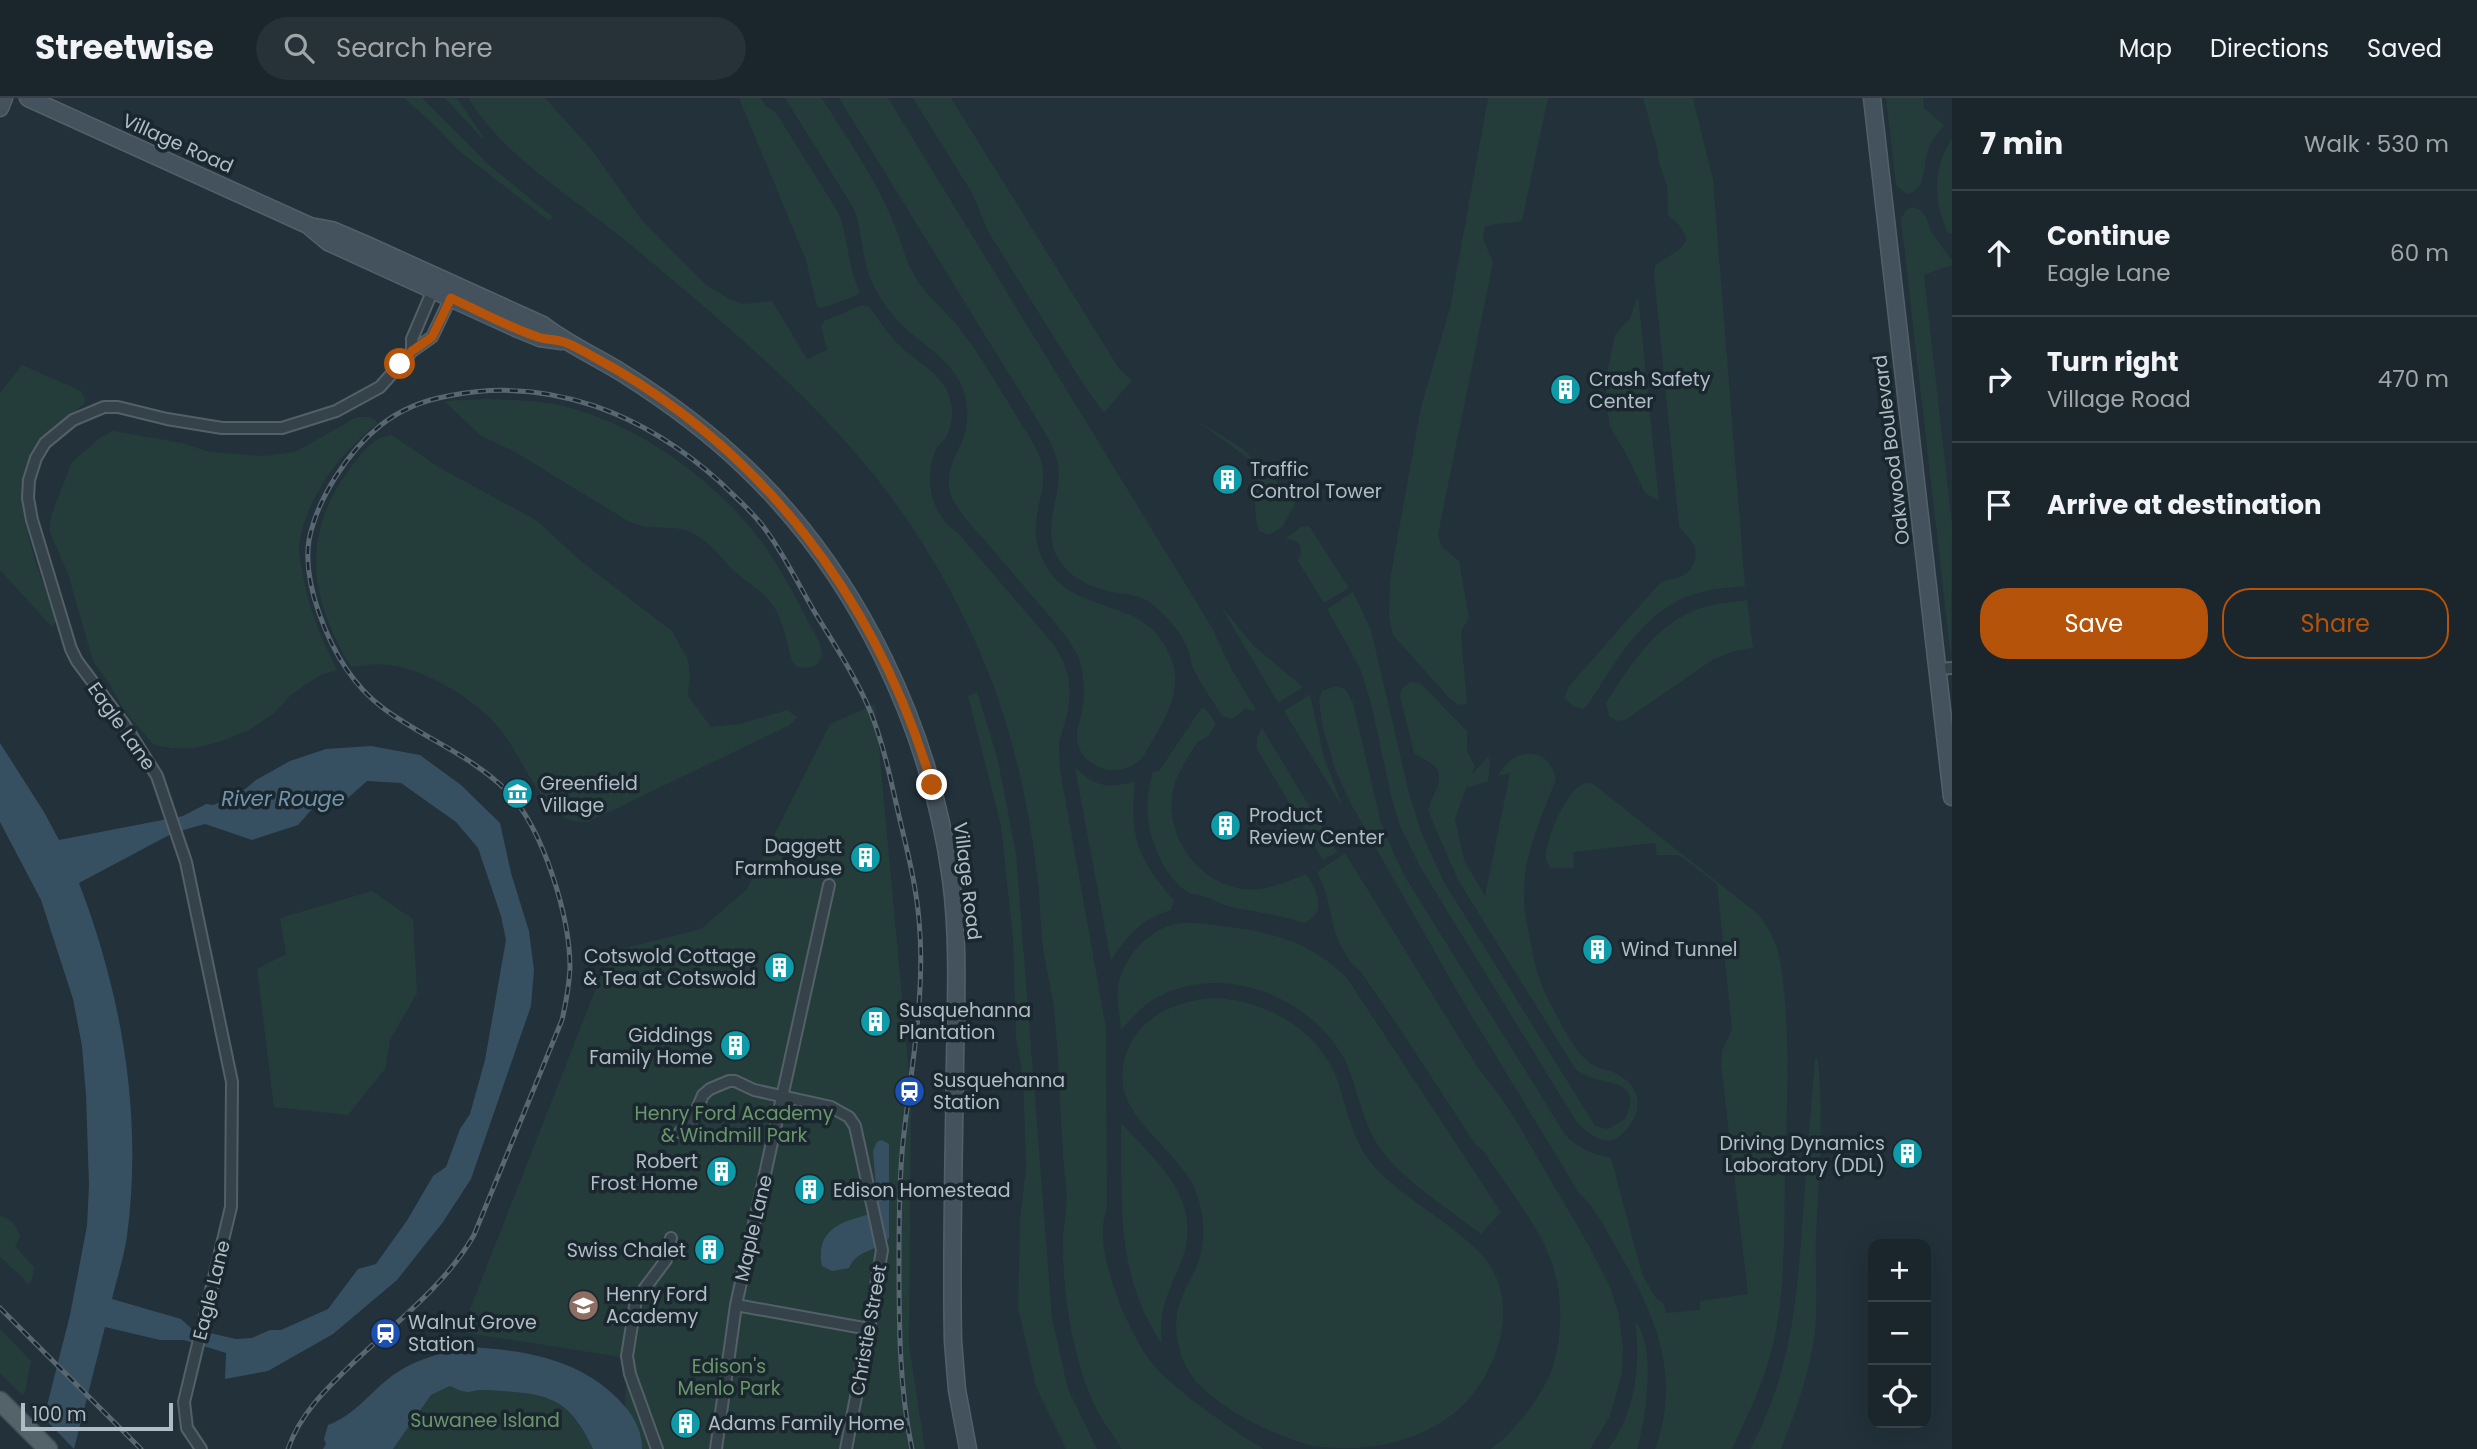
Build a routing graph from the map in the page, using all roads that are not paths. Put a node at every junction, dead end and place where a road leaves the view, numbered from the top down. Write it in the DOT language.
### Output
graph roads {
  1 [pos="4,98"];
  2 [pos="28,98"];
  3 [pos="1872,98"];
  4 [pos="0,108"];
  5 [pos="435,283"];
  6 [pos="453,292"];
  7 [pos="412,351"];
  8 [pos="1945,669"];
  9 [pos="1952,797"];
  10 [pos="829,885"];
  11 [pos="782,1096"];
  12 [pos="680,1132"];
  13 [pos="671,1238"];
  14 [pos="736,1305"];
  15 [pos="869,1329"];
  16 [pos="0,1401"];
  17 [pos="48,1449"];
  18 [pos="201,1449"];
  19 [pos="657,1449"];
  20 [pos="716,1449"];
  21 [pos="846,1449"];
  22 [pos="968,1449"];
  1 -- 4 [label="street"];
  2 -- 5 [label="street, Village Road"];
  3 -- 8 [label="street, Oakwood Boulevard"];
  5 -- 6 [label="street, Village Road"];
  5 -- 7 [label="street, Eagle Lane"];
  6 -- 7 [label="street, Eagle Lane"];
  6 -- 22 [label="street, Village Road"];
  7 -- 18 [label="street, Eagle Lane"];
  8 -- 9 [label="street, Oakwood Boulevard"];
  10 -- 11 [label="street, Maple Lane"];
  11 -- 12 [label="street"];
  11 -- 14 [label="street, Maple Lane"];
  11 -- 15 [label="street, Christie Street"];
  13 -- 19 [label="street"];
  14 -- 15 [label="street"];
  14 -- 20 [label="street, Maple Lane"];
  15 -- 21 [label="street, Christie Street"];
  16 -- 17 [label="main road"];
}
